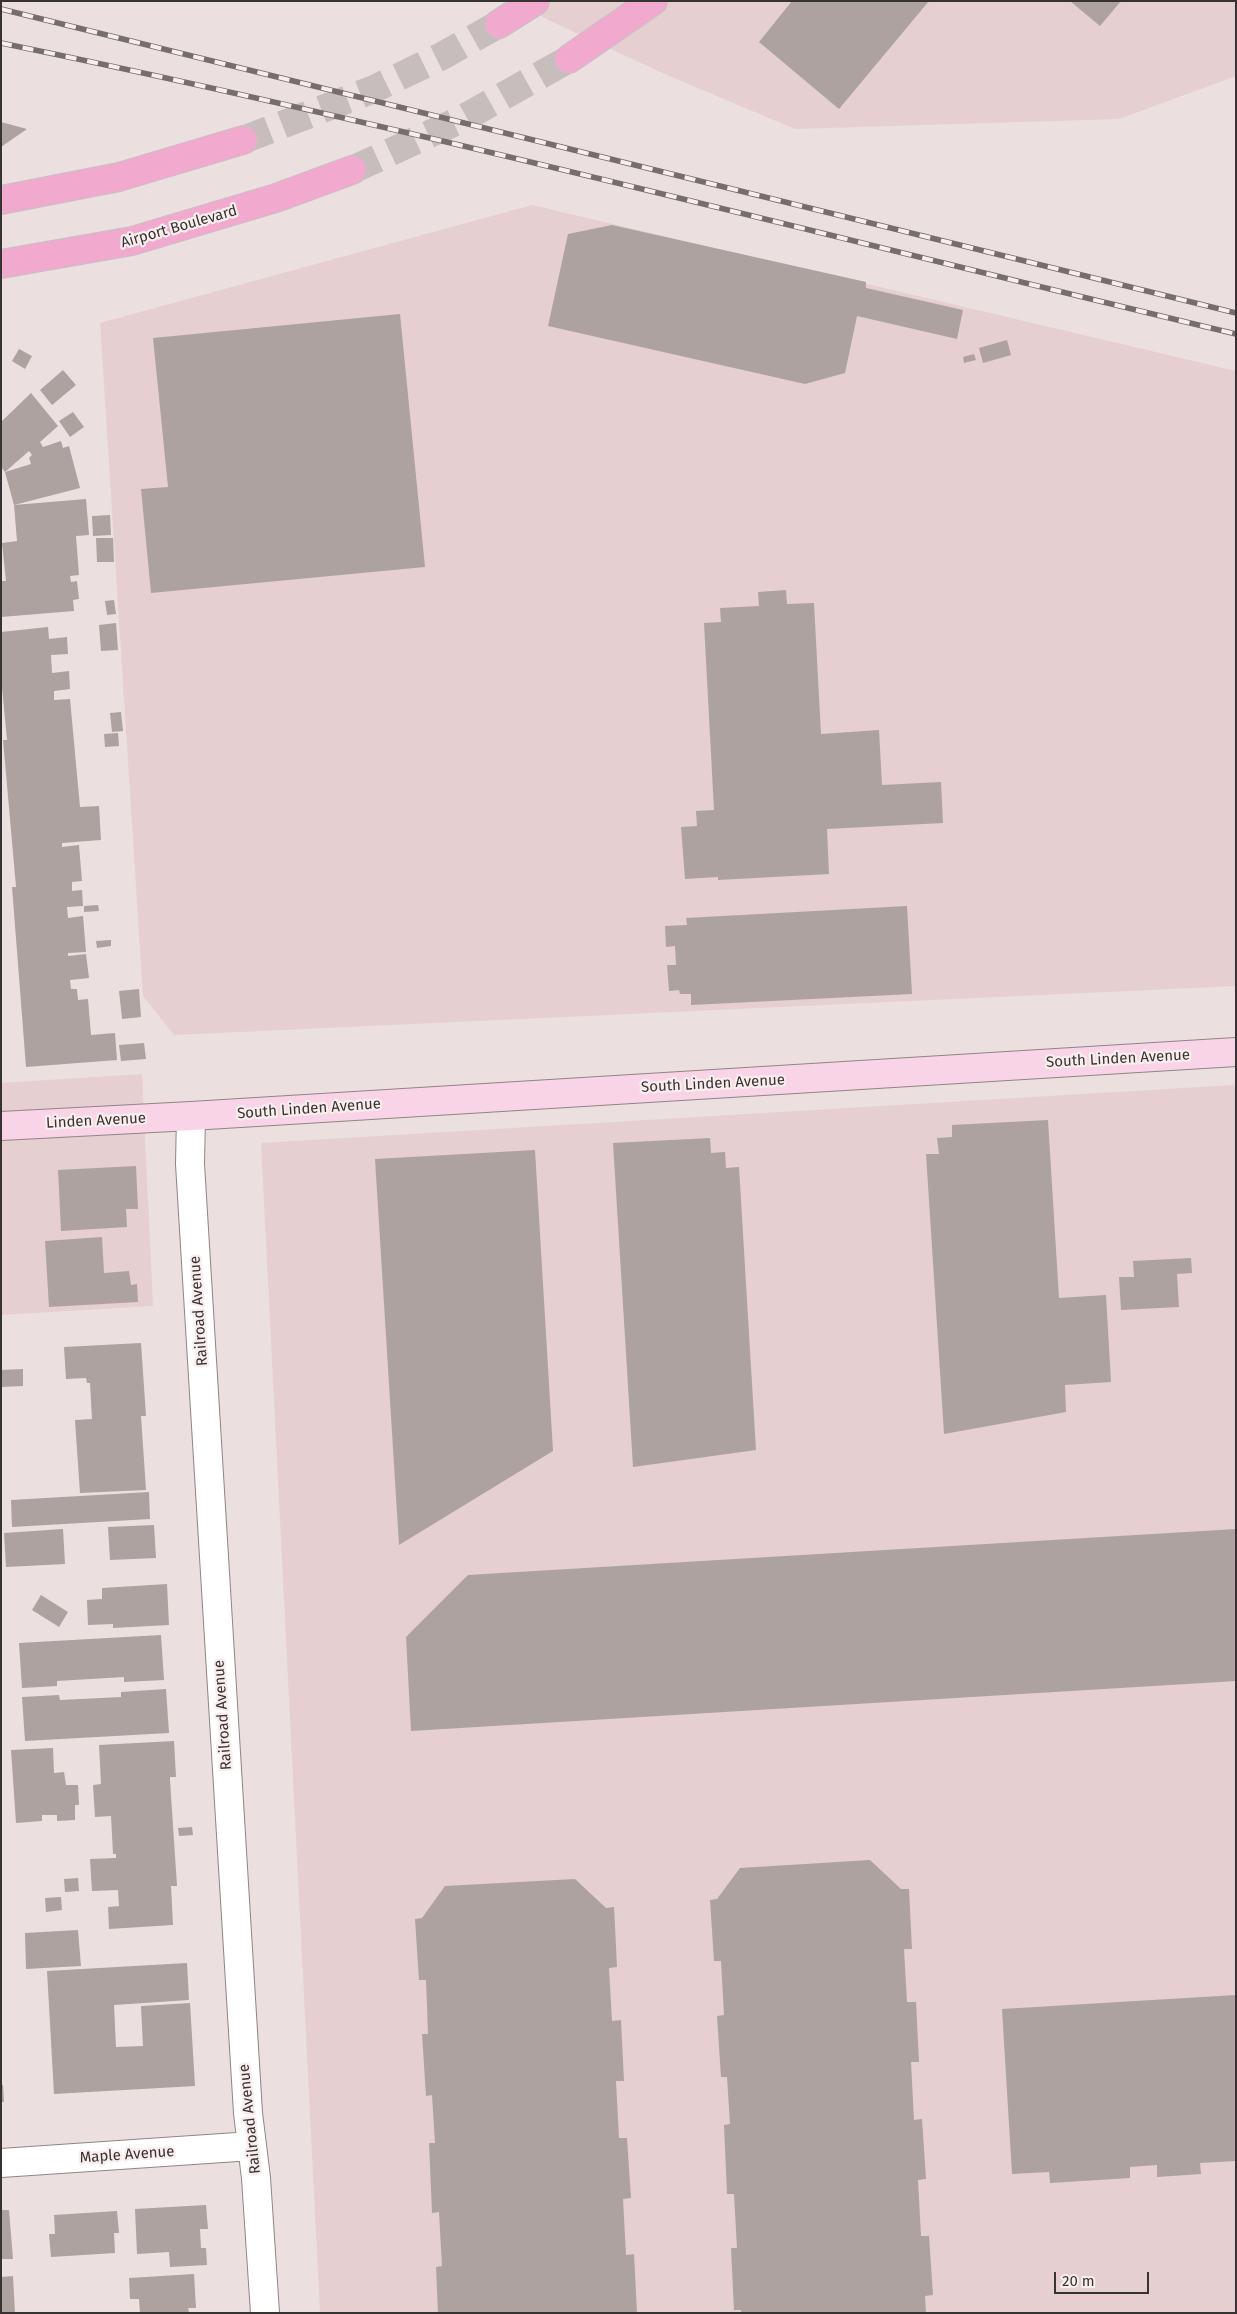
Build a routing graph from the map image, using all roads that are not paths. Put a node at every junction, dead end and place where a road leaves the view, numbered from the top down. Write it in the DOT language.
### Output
graph roads {
  1 [pos="535,1"];
  2 [pos="653,1"];
  3 [pos="499,24"];
  4 [pos="569,60"];
  5 [pos="243,140"];
  6 [pos="352,170"];
  7 [pos="1,200"];
  8 [pos="1,264"];
  9 [pos="1236,1052"];
  10 [pos="191,1116"];
  11 [pos="1,1126"];
  12 [pos="252,2146"];
  13 [pos="1,2163"];
  14 [pos="265,2313"];
  1 -- 3 [label="main road"];
  2 -- 4 [label="main road"];
  5 -- 7 [label="main road"];
  6 -- 8 [label="main road, Airport Boulevard"];
  9 -- 10 [label="street, South Linden Avenue"];
  10 -- 11 [label="street, Linden Avenue"];
  10 -- 12 [label="street, Railroad Avenue"];
  12 -- 13 [label="street, Maple Avenue"];
  12 -- 14 [label="street, Railroad Avenue"];
}
